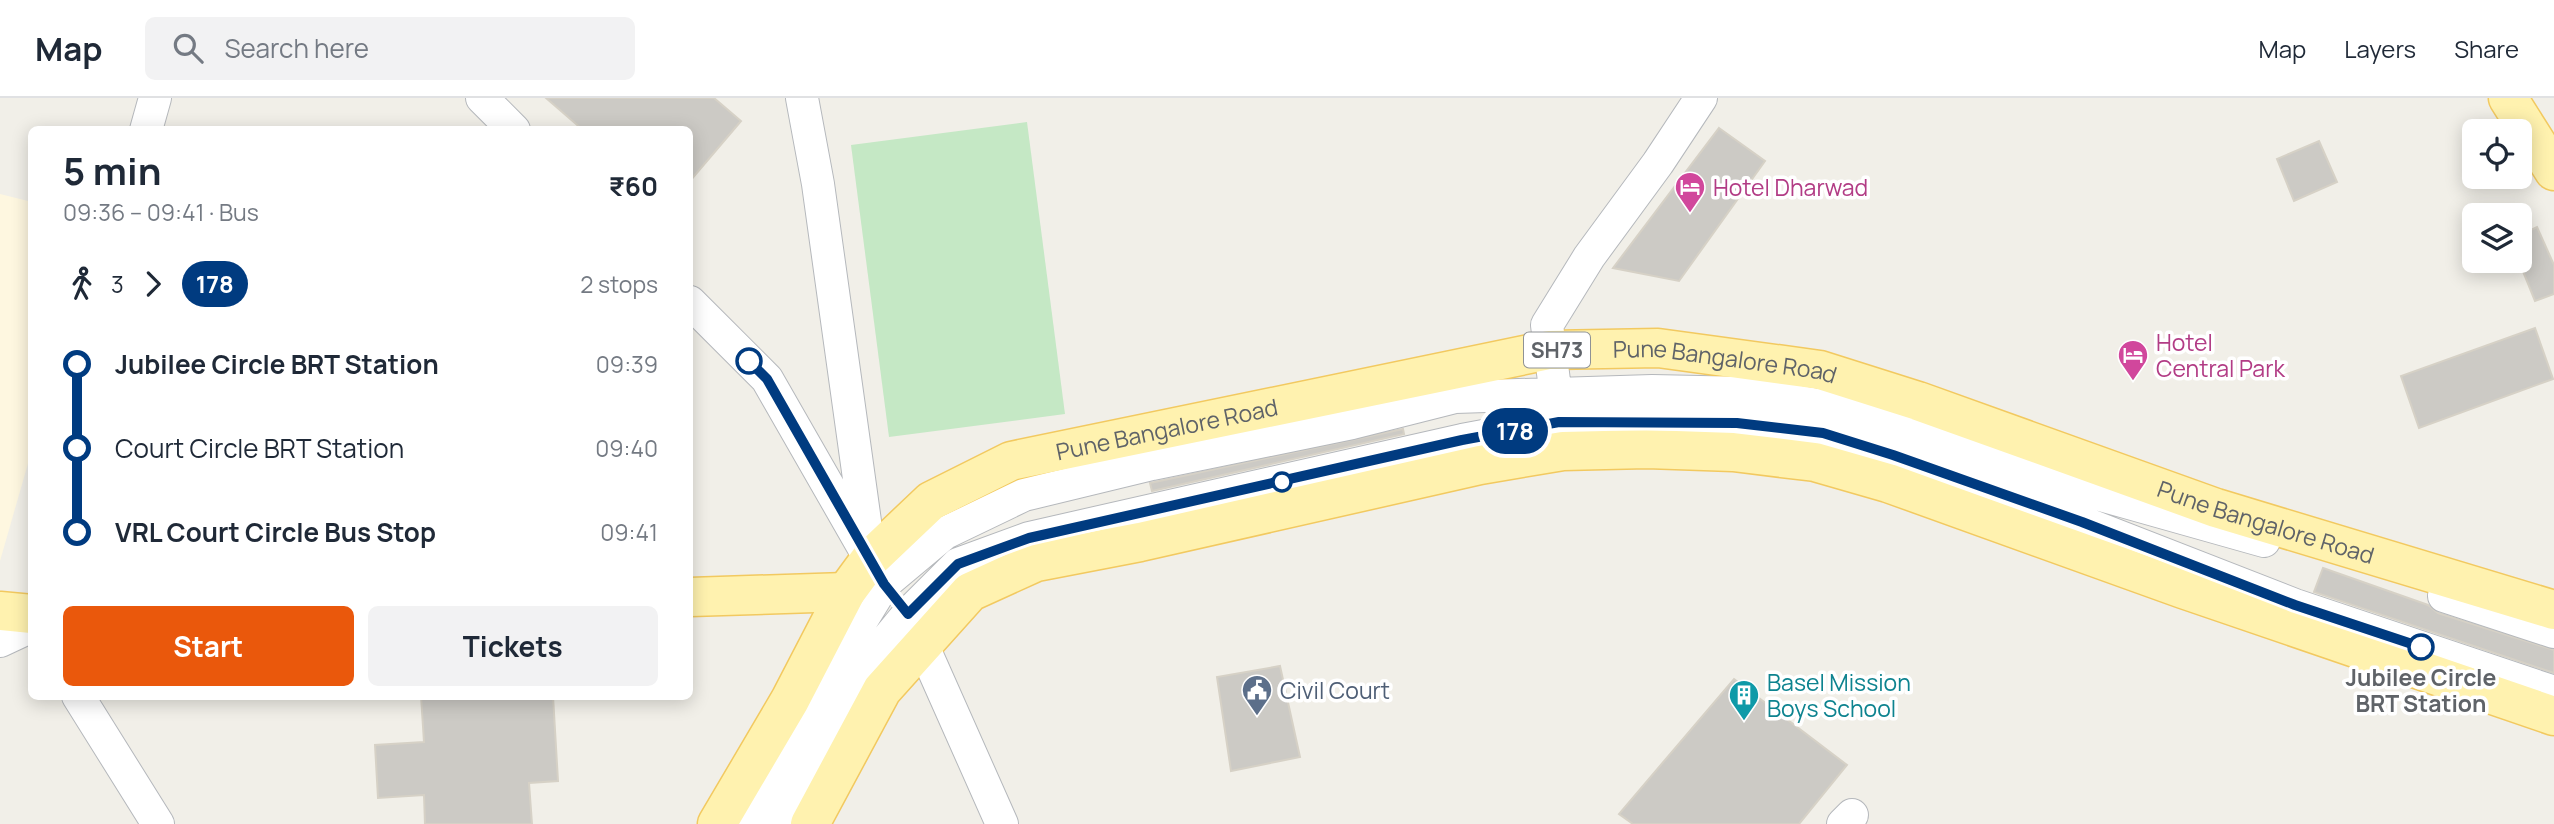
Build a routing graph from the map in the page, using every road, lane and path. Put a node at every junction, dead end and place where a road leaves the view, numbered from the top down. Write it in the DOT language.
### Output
graph roads {
  1 [pos="155,98"];
  2 [pos="482,98"];
  3 [pos="802,98"];
  4 [pos="1701,98"];
  5 [pos="2508,98"];
  6 [pos="147,126"];
  7 [pos="510,126"];
  8 [pos="2554,171"];
  9 [pos="693,305"];
  10 [pos="1549,350"];
  11 [pos="1559,422"];
  12 [pos="877,571"];
  13 [pos="846,592"];
  14 [pos="693,597"];
  15 [pos="0,611"];
  16 [pos="2554,611"];
  17 [pos="28,614"];
  18 [pos="28,628"];
  19 [pos="915,629"];
  20 [pos="2554,632"];
  21 [pos="0,641"];
  22 [pos="2554,692"];
  23 [pos="80,700"];
  24 [pos="2554,716"];
  25 [pos="158,824"];
  26 [pos="717,824"];
  27 [pos="745,824"];
  28 [pos="775,824"];
  29 [pos="810,824"];
  30 [pos="1002,824"];
  1 -- 6 [label="street"];
  2 -- 7 [label="street"];
  3 -- 12 [label="street"];
  4 -- 10 [label="street"];
  5 -- 8 [label="main road"];
  9 -- 12 [label="street"];
  10 -- 11 [label="street"];
  10 -- 12 [label="main road, Pune Bangalore Road / SH73"];
  10 -- 16 [label="main road, Pune Bangalore Road / SH73"];
  11 -- 12 [label="street"];
  11 -- 19 [label="main road"];
  11 -- 20 [label="street"];
  11 -- 22 [label="street"];
  11 -- 24 [label="main road"];
  12 -- 13 [label="main road, Pune Bangalore Road / SH73"];
  12 -- 19 [label="street"];
  12 -- 27 [label="street"];
  13 -- 14 [label="main road"];
  13 -- 26 [label="main road, Pune Bangalore Road / SH73"];
  15 -- 17 [label="main road"];
  18 -- 21 [label="street"];
  19 -- 28 [label="street"];
  19 -- 29 [label="main road"];
  19 -- 30 [label="street"];
  23 -- 25 [label="street"];
}
